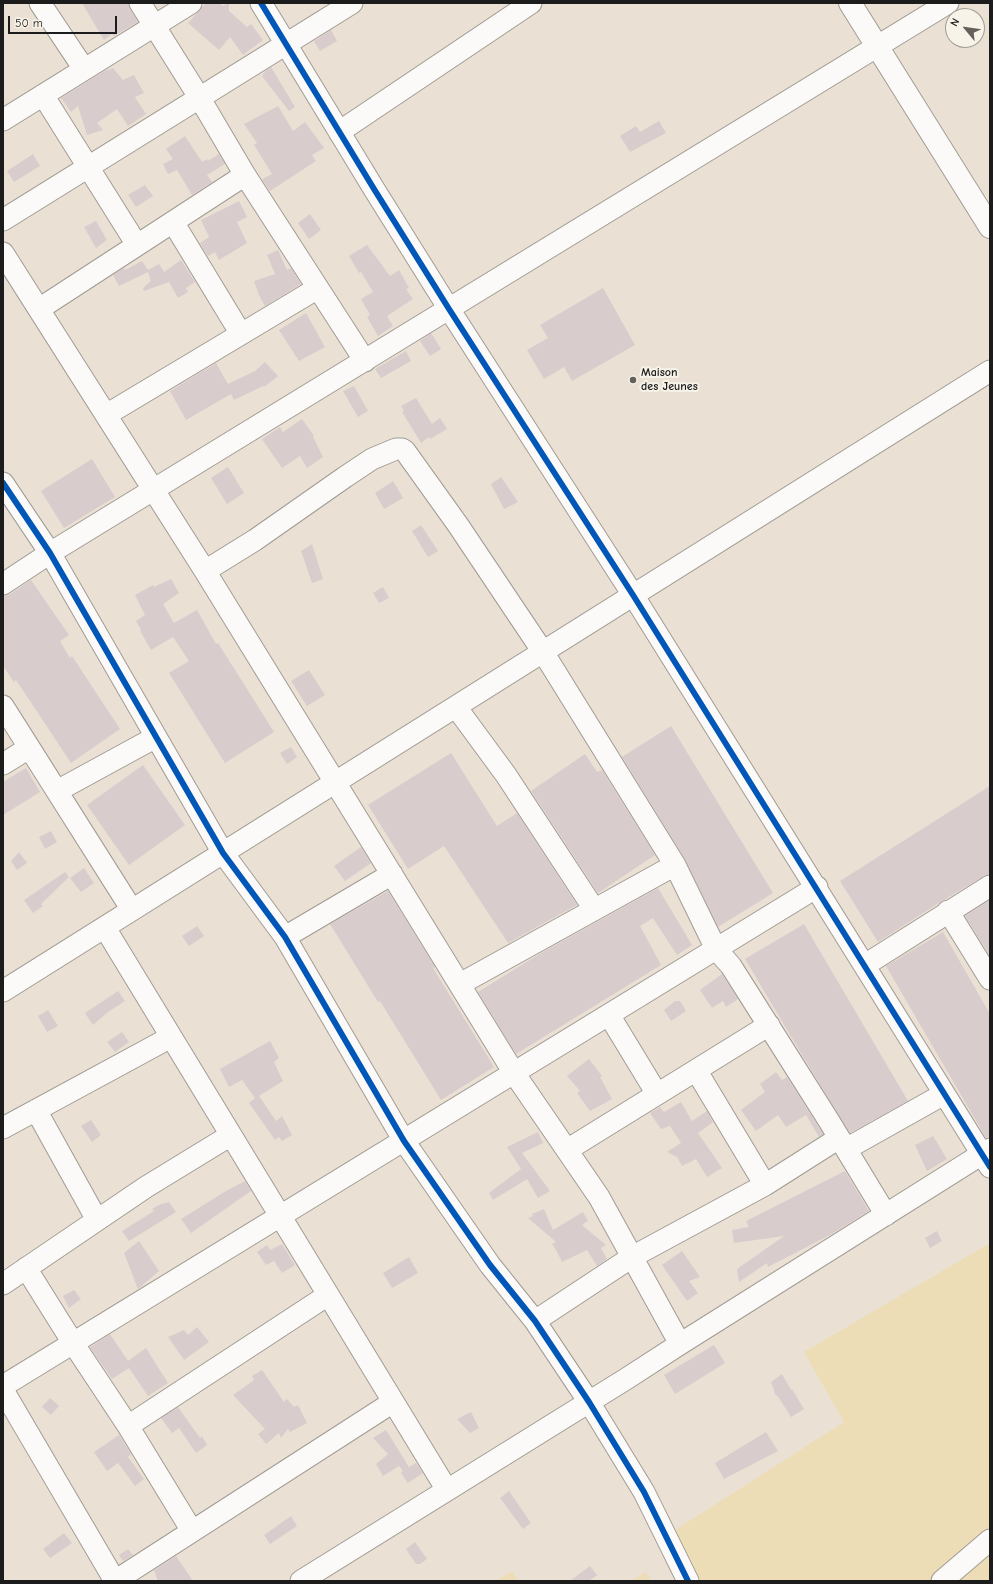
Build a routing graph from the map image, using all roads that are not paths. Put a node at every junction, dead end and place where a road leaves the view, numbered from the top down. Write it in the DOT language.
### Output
graph roads {
  1 [pos="40,3"];
  2 [pos="140,3"];
  3 [pos="191,3"];
  4 [pos="261,3"];
  5 [pos="352,3"];
  6 [pos="531,3"];
  7 [pos="850,3"];
  8 [pos="948,3"];
  9 [pos="155,25"];
  10 [pos="285,43"];
  11 [pos="878,47"];
  12 [pos="84,69"];
  13 [pos="43,95"];
  14 [pos="199,97"];
  15 [pos="4,116"];
  16 [pos="339,132"];
  17 [pos="88,167"];
  18 [pos="245,175"];
  19 [pos="3,220"];
  20 [pos="173,222"];
  21 [pos="990,227"];
  22 [pos="137,245"];
  23 [pos="3,252"];
  24 [pos="318,288"];
  25 [pos="39,309"];
  26 [pos="449,309"];
  27 [pos="241,334"];
  28 [pos="365,361"];
  29 [pos="990,371"];
  30 [pos="106,415"];
  31 [pos="3,483"];
  32 [pos="154,490"];
  33 [pos="50,553"];
  34 [pos="205,571"];
  35 [pos="3,584"];
  36 [pos="633,595"];
  37 [pos="543,652"];
  38 [pos="3,706"];
  39 [pos="456,707"];
  40 [pos="156,737"];
  41 [pos="29,748"];
  42 [pos="3,764"];
  43 [pos="336,782"];
  44 [pos="57,791"];
  45 [pos="223,853"];
  46 [pos="675,864"];
  47 [pos="392,874"];
  48 [pos="990,886"];
  49 [pos="817,887"];
  50 [pos="594,909"];
  51 [pos="132,910"];
  52 [pos="948,911"];
  53 [pos="104,928"];
  54 [pos="285,937"];
  55 [pos="716,949"];
  56 [pos="864,964"];
  57 [pos="990,979"];
  58 [pos="460,984"];
  59 [pos="3,991"];
  60 [pos="609,1015"];
  61 [pos="769,1025"];
  62 [pos="171,1037"];
  63 [pos="696,1070"];
  64 [pos="514,1073"];
  65 [pos="657,1094"];
  66 [pos="944,1094"];
  67 [pos="36,1110"];
  68 [pos="3,1128"];
  69 [pos="231,1136"];
  70 [pos="404,1141"];
  71 [pos="843,1143"];
  72 [pos="567,1150"];
  73 [pos="987,1157"];
  74 [pos="765,1185"];
  75 [pos="886,1215"];
  76 [pos="280,1216"];
  77 [pos="97,1220"];
  78 [pos="632,1257"];
  79 [pos="26,1268"];
  80 [pos="3,1284"];
  81 [pos="328,1295"];
  82 [pos="535,1321"];
  83 [pos="73,1343"];
  84 [pos="680,1344"];
  85 [pos="3,1386"];
  86 [pos="3,1390"];
  87 [pos="393,1402"];
  88 [pos="589,1402"];
  89 [pos="128,1426"];
  90 [pos="447,1490"];
  91 [pos="192,1531"];
  92 [pos="990,1540"];
  93 [pos="115,1581"];
  94 [pos="301,1581"];
  95 [pos="688,1581"];
  96 [pos="942,1581"];
  1 -- 12 [label="street"];
  2 -- 9 [label="street"];
  3 -- 9 [label="street"];
  4 -- 10 [label="street"];
  5 -- 10 [label="street"];
  6 -- 16 [label="street"];
  7 -- 11 [label="main road"];
  8 -- 11 [label="street"];
  9 -- 12 [label="street"];
  9 -- 14 [label="street"];
  10 -- 14 [label="street"];
  10 -- 16 [label="street"];
  11 -- 21 [label="main road"];
  11 -- 26 [label="street"];
  12 -- 13 [label="street"];
  13 -- 15 [label="street"];
  13 -- 17 [label="street"];
  14 -- 17 [label="street"];
  14 -- 18 [label="street"];
  16 -- 26 [label="street"];
  17 -- 19 [label="street"];
  17 -- 22 [label="street"];
  18 -- 20 [label="street"];
  18 -- 24 [label="street"];
  20 -- 22 [label="street"];
  20 -- 27 [label="street"];
  22 -- 25 [label="street"];
  23 -- 25 [label="street"];
  24 -- 27 [label="street"];
  24 -- 28 [label="street"];
  25 -- 30 [label="street"];
  26 -- 28 [label="street"];
  26 -- 36 [label="street"];
  27 -- 30 [label="street"];
  28 -- 32 [label="street"];
  29 -- 36 [label="street"];
  30 -- 32 [label="street"];
  31 -- 33 [label="street"];
  32 -- 33 [label="street"];
  32 -- 34 [label="street"];
  33 -- 35 [label="street"];
  33 -- 40 [label="street"];
  34 -- 37 [label="street"];
  34 -- 43 [label="street"];
  36 -- 37 [label="street"];
  36 -- 49 [label="street"];
  37 -- 39 [label="street"];
  37 -- 46 [label="street"];
  38 -- 41 [label="street"];
  39 -- 43 [label="street"];
  39 -- 50 [label="street"];
  40 -- 44 [label="street"];
  40 -- 45 [label="street"];
  41 -- 42 [label="street"];
  41 -- 44 [label="street"];
  43 -- 45 [label="street"];
  43 -- 47 [label="street"];
  44 -- 51 [label="street"];
  45 -- 51 [label="street"];
  45 -- 54 [label="street"];
  46 -- 50 [label="street"];
  46 -- 55 [label="street"];
  47 -- 54 [label="street"];
  47 -- 58 [label="street"];
  48 -- 52 [label="street"];
  49 -- 55 [label="street"];
  49 -- 56 [label="street"];
  50 -- 58 [label="street"];
  51 -- 53 [label="street"];
  52 -- 56 [label="street"];
  52 -- 57 [label="street"];
  53 -- 59 [label="street"];
  53 -- 62 [label="street"];
  54 -- 70 [label="street"];
  55 -- 60 [label="street"];
  55 -- 61 [label="street"];
  56 -- 66 [label="street"];
  58 -- 64 [label="street"];
  60 -- 64 [label="street"];
  60 -- 65 [label="street"];
  61 -- 63 [label="street"];
  61 -- 71 [label="street"];
  62 -- 67 [label="street"];
  62 -- 69 [label="street"];
  63 -- 65 [label="street"];
  63 -- 74 [label="street"];
  64 -- 70 [label="street"];
  64 -- 72 [label="street"];
  65 -- 72 [label="street"];
  66 -- 71 [label="street"];
  66 -- 73 [label="street"];
  67 -- 68 [label="street"];
  67 -- 77 [label="street"];
  69 -- 76 [label="street"];
  69 -- 77 [label="street"];
  70 -- 76 [label="street"];
  70 -- 82 [label="street"];
  71 -- 74 [label="street"];
  71 -- 75 [label="street"];
  72 -- 78 [label="street"];
  73 -- 75 [label="street"];
  74 -- 78 [label="street"];
  75 -- 84 [label="street"];
  76 -- 81 [label="street"];
  76 -- 83 [label="street"];
  77 -- 79 [label="street"];
  78 -- 82 [label="street"];
  78 -- 84 [label="street"];
  79 -- 80 [label="street"];
  79 -- 83 [label="street"];
  81 -- 87 [label="street"];
  81 -- 89 [label="street"];
  82 -- 88 [label="street"];
  83 -- 85 [label="street"];
  83 -- 89 [label="street"];
  84 -- 88 [label="street"];
  86 -- 93 [label="street"];
  87 -- 90 [label="street"];
  87 -- 91 [label="street"];
  88 -- 90 [label="street"];
  88 -- 95 [label="street"];
  89 -- 91 [label="street"];
  90 -- 94 [label="street"];
  91 -- 93 [label="street"];
  92 -- 96 [label="street"];
}
